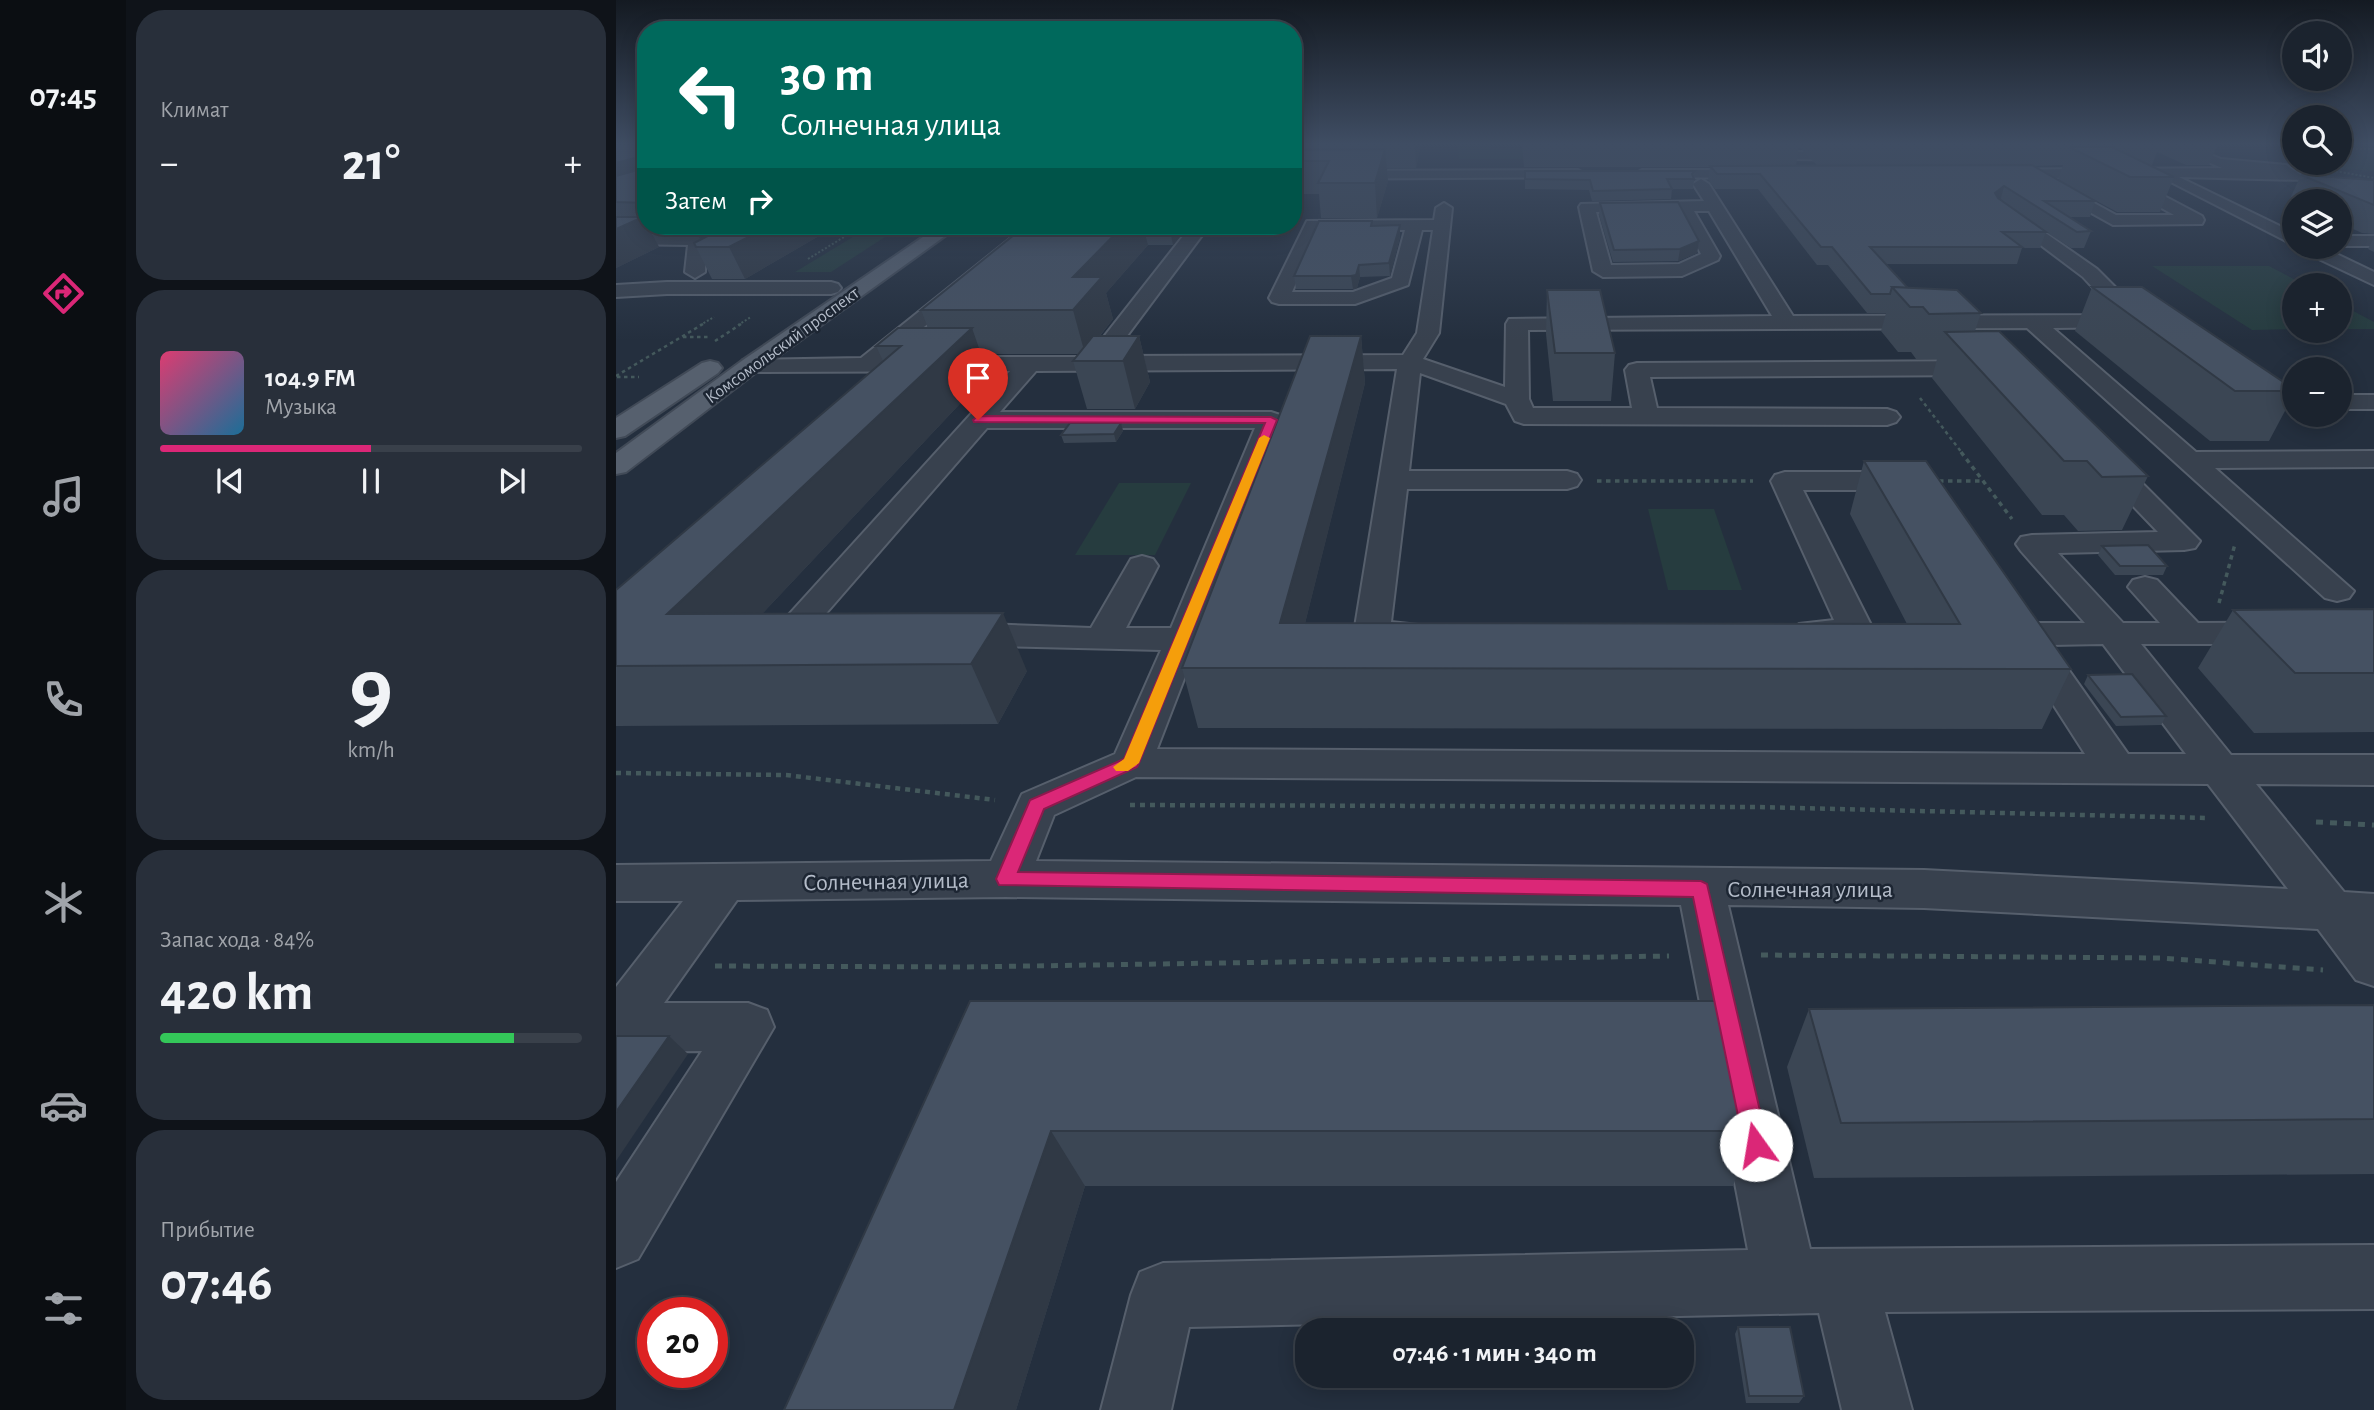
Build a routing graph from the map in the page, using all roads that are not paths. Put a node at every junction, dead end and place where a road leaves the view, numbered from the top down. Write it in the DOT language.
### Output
graph roads {
  1 [pos="1588,210"];
  2 [pos="1685,210"];
  3 [pos="1717,210"];
  4 [pos="2018,210"];
  5 [pos="2095,210"];
  6 [pos="2178,210"];
  7 [pos="2234,210"];
  8 [pos="2242,214"];
  9 [pos="2281,214"];
  10 [pos="616,224"];
  11 [pos="637,224"];
  12 [pos="1415,225"];
  13 [pos="2282,234"];
  14 [pos="668,235"];
  15 [pos="915,235"];
  16 [pos="933,235"];
  17 [pos="1025,235"];
  18 [pos="1192,235"];
  19 [pos="616,239"];
  20 [pos="659,239"];
  21 [pos="2352,241"];
  22 [pos="2374,241"];
  23 [pos="895,255"];
  24 [pos="2333,259"];
  25 [pos="715,261"];
  26 [pos="695,272"];
  27 [pos="2374,279"];
  28 [pos="667,288"];
  29 [pos="831,288"];
  30 [pos="861,288"];
  31 [pos="616,291"];
  32 [pos="626,309"];
  33 [pos="2032,321"];
  34 [pos="2136,321"];
  35 [pos="1966,322"];
  36 [pos="1787,323"];
  37 [pos="2158,337"];
  38 [pos="1410,362"];
  39 [pos="866,364"];
  40 [pos="1029,364"];
  41 [pos="1083,364"];
  42 [pos="751,365"];
  43 [pos="1517,399"];
  44 [pos="2352,402"];
  45 [pos="2374,402"];
  46 [pos="1040,404"];
  47 [pos="642,413"];
  48 [pos="1646,416"];
  49 [pos="1887,417"];
  50 [pos="978,420"];
  51 [pos="616,430"];
  52 [pos="2079,436"];
  53 [pos="626,459"];
  54 [pos="2189,460"];
  55 [pos="2374,460"];
  56 [pos="1394,481"];
  57 [pos="1567,481"];
  58 [pos="1928,491"];
  59 [pos="1142,566"];
  60 [pos="2145,587"];
  61 [pos="1996,590"];
  62 [pos="2337,591"];
  63 [pos="865,630"];
  64 [pos="1787,631"];
  65 [pos="921,632"];
  66 [pos="1441,633"];
  67 [pos="2113,633"];
  68 [pos="2199,633"];
  69 [pos="2374,633"];
  70 [pos="2026,634"];
  71 [pos="1103,639"];
  72 [pos="1184,639"];
  73 [pos="1131,763"];
  74 [pos="2117,770"];
  75 [pos="2374,770"];
  76 [pos="2223,771"];
  77 [pos="1006,879"];
  78 [pos="616,883"];
  79 [pos="723,883"];
  80 [pos="1701,889"];
  81 [pos="2354,912"];
  82 [pos="2354,968"];
  83 [pos="617,1028"];
  84 [pos="616,1237"];
  85 [pos="2374,1277"];
  86 [pos="1815,1281"];
  87 [pos="1136,1410"];
  88 [pos="1877,1410"];
  1 -- 2 [label="street"];
  3 -- 36 [label="street"];
  4 -- 34 [label="street"];
  5 -- 6 [label="street"];
  7 -- 8 [label="street"];
  8 -- 9 [label="street"];
  8 -- 13 [label="street"];
  10 -- 11 [label="street"];
  12 -- 12 [label="street"];
  12 -- 38 [label="street"];
  14 -- 20 [label="street"];
  15 -- 23 [label="main road, Комсомольский проспект"];
  16 -- 23 [label="main road, Комсомольский проспект"];
  17 -- 39 [label="street"];
  18 -- 41 [label="street"];
  19 -- 20 [label="street"];
  20 -- 26 [label="street"];
  21 -- 22 [label="street"];
  23 -- 29 [label="main road, Комсомольский проспект"];
  23 -- 30 [label="main road, Комсомольский проспект"];
  24 -- 27 [label="street"];
  25 -- 26 [label="street"];
  26 -- 28 [label="street"];
  28 -- 29 [label="street"];
  28 -- 31 [label="street"];
  28 -- 32 [label="street"];
  29 -- 30 [label="main road"];
  29 -- 47 [label="main road, Комсомольский проспект"];
  30 -- 42 [label="main road, Комсомольский проспект"];
  33 -- 34 [label="street"];
  33 -- 35 [label="street"];
  33 -- 54 [label="street"];
  34 -- 37 [label="street"];
  35 -- 36 [label="street"];
  35 -- 48 [label="street"];
  36 -- 43 [label="street"];
  38 -- 41 [label="street"];
  38 -- 43 [label="street"];
  38 -- 56 [label="street"];
  39 -- 40 [label="street"];
  39 -- 42 [label="street"];
  40 -- 41 [label="street"];
  40 -- 50 [label="street"];
  41 -- 46 [label="street"];
  42 -- 53 [label="main road, Комсомольский проспект"];
  43 -- 48 [label="street"];
  44 -- 45 [label="street"];
  46 -- 50 [label="street"];
  46 -- 72 [label="street"];
  47 -- 51 [label="main road, Комсомольский проспект"];
  47 -- 53 [label="main road"];
  48 -- 49 [label="street"];
  50 -- 63 [label="street"];
  52 -- 67 [label="street"];
  54 -- 55 [label="street"];
  54 -- 62 [label="street"];
  56 -- 57 [label="street"];
  56 -- 66 [label="street"];
  58 -- 64 [label="street"];
  59 -- 71 [label="street"];
  60 -- 68 [label="street"];
  61 -- 70 [label="street"];
  65 -- 71 [label="street"];
  67 -- 68 [label="street"];
  67 -- 70 [label="street"];
  67 -- 76 [label="street"];
  68 -- 69 [label="street"];
  70 -- 74 [label="street"];
  71 -- 72 [label="street"];
  72 -- 73 [label="street"];
  73 -- 74 [label="street"];
  73 -- 77 [label="street"];
  74 -- 76 [label="street"];
  75 -- 76 [label="street"];
  76 -- 81 [label="street"];
  77 -- 79 [label="street, Солнечная улица"];
  77 -- 80 [label="street, Солнечная улица"];
  78 -- 79 [label="street, Солнечная улица"];
  79 -- 83 [label="street"];
  80 -- 81 [label="street, Солнечная улица"];
  80 -- 86 [label="street"];
  81 -- 82 [label="street"];
  83 -- 84 [label="street"];
  85 -- 86 [label="street"];
  86 -- 87 [label="street"];
  86 -- 88 [label="street"];
}
